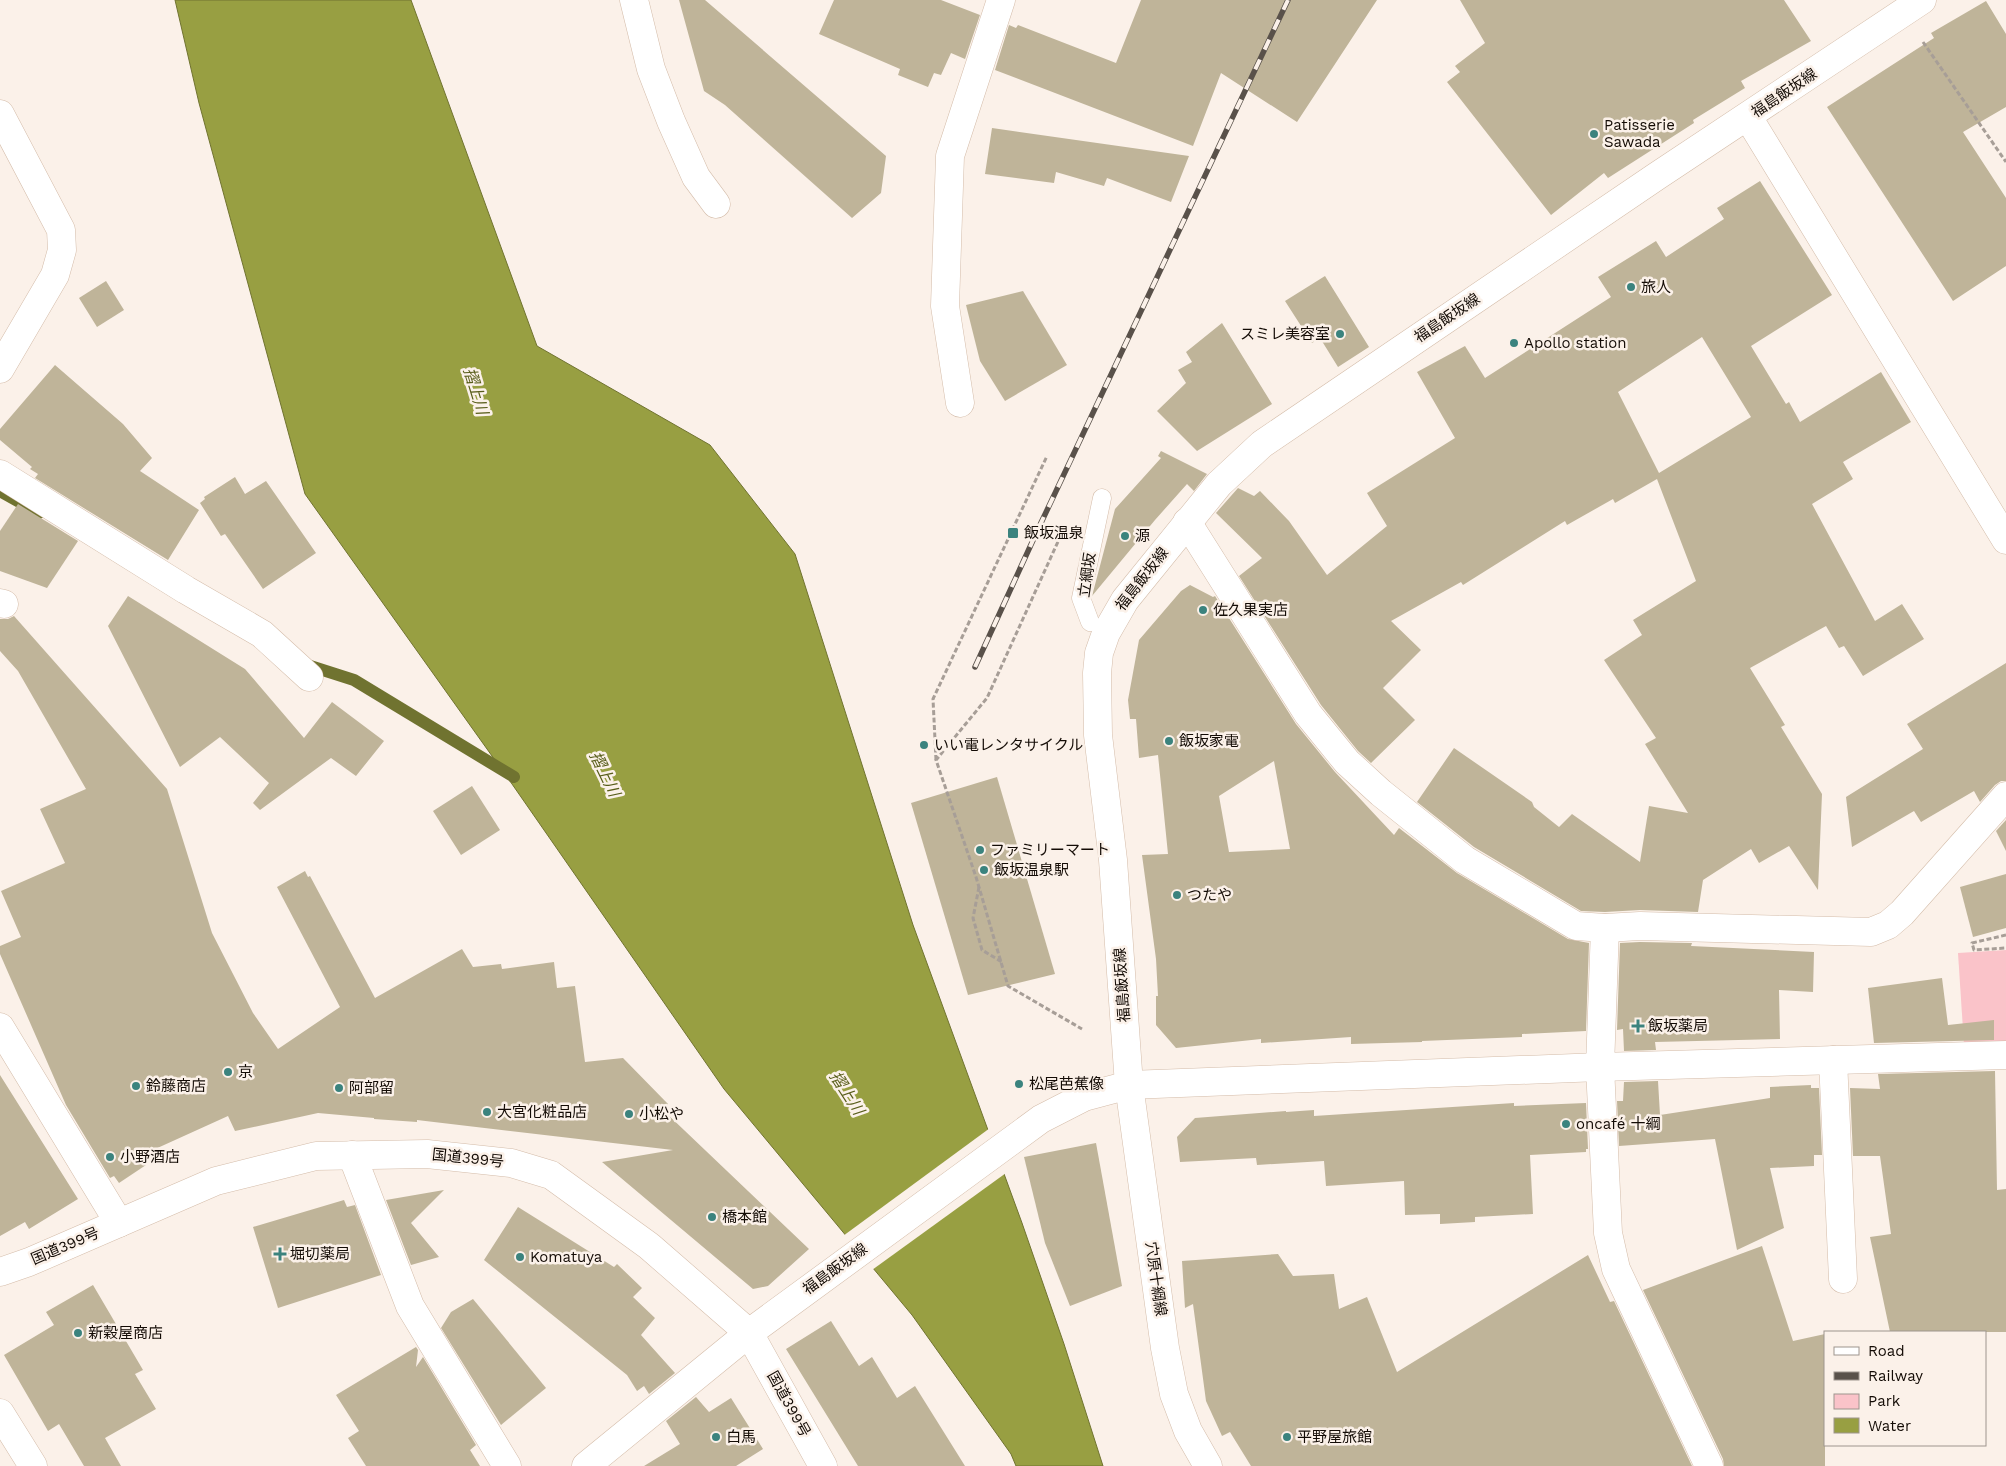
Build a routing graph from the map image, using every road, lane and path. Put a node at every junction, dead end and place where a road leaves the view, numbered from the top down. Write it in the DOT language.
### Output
graph roads {
  1 [pos="634,0"];
  2 [pos="1001,0"];
  3 [pos="1908,6"];
  4 [pos="0,114"];
  5 [pos="1748,117"];
  6 [pos="2006,162"];
  7 [pos="716,204"];
  8 [pos="0,369"];
  9 [pos="960,403"];
  10 [pos="1047,456"];
  11 [pos="0,474"];
  12 [pos="1102,498"];
  13 [pos="1187,522"];
  14 [pos="1065,527"];
  15 [pos="2005,536"];
  16 [pos="1090,622"];
  17 [pos="309,677"];
  18 [pos="936,760"];
  19 [pos="2006,796"];
  20 [pos="979,886"];
  21 [pos="1605,928"];
  22 [pos="2006,934"];
  23 [pos="2006,948"];
  24 [pos="1002,962"];
  25 [pos="0,1028"];
  26 [pos="1082,1028"];
  27 [pos="2006,1055"];
  28 [pos="1833,1060"];
  29 [pos="1600,1067"];
  30 [pos="1129,1085"];
  31 [pos="352,1155"];
  32 [pos="119,1223"];
  33 [pos="0,1272"];
  34 [pos="1843,1279"];
  35 [pos="749,1333"];
  36 [pos="0,1413"];
  37 [pos="32,1466"];
  38 [pos="507,1466"];
  39 [pos="586,1466"];
  40 [pos="823,1466"];
  41 [pos="1208,1466"];
  42 [pos="1709,1466"];
  1 -- 7 [label="main road"];
  2 -- 9 [label="main road"];
  3 -- 5 [label="main road, 福島飯坂線"];
  3 -- 6 [label="path"];
  4 -- 8 [label="main road"];
  5 -- 13 [label="main road, 福島飯坂線"];
  5 -- 15 [label="main road"];
  10 -- 18 [label="path"];
  11 -- 17 [label="main road"];
  12 -- 16 [label="lane, 立綱坂"];
  13 -- 21 [label="main road"];
  13 -- 30 [label="main road, 福島飯坂線"];
  14 -- 18 [label="path"];
  18 -- 20 [label="path"];
  19 -- 21 [label="main road"];
  20 -- 24 [label="path"];
  20 -- 24 [label="path"];
  21 -- 29 [label="main road"];
  22 -- 23 [label="path"];
  24 -- 26 [label="path"];
  25 -- 32 [label="main road"];
  27 -- 28 [label="main road"];
  28 -- 29 [label="main road"];
  28 -- 34 [label="main road"];
  29 -- 30 [label="main road"];
  29 -- 42 [label="main road"];
  30 -- 35 [label="main road, 福島飯坂線"];
  30 -- 41 [label="main road, 穴原十綱線"];
  31 -- 32 [label="main road, 国道399号"];
  31 -- 35 [label="main road, 国道399号"];
  31 -- 38 [label="main road"];
  32 -- 33 [label="main road, 国道399号"];
  35 -- 39 [label="main road, 福島飯坂線"];
  35 -- 40 [label="main road, 国道399号"];
  36 -- 37 [label="main road"];
}
